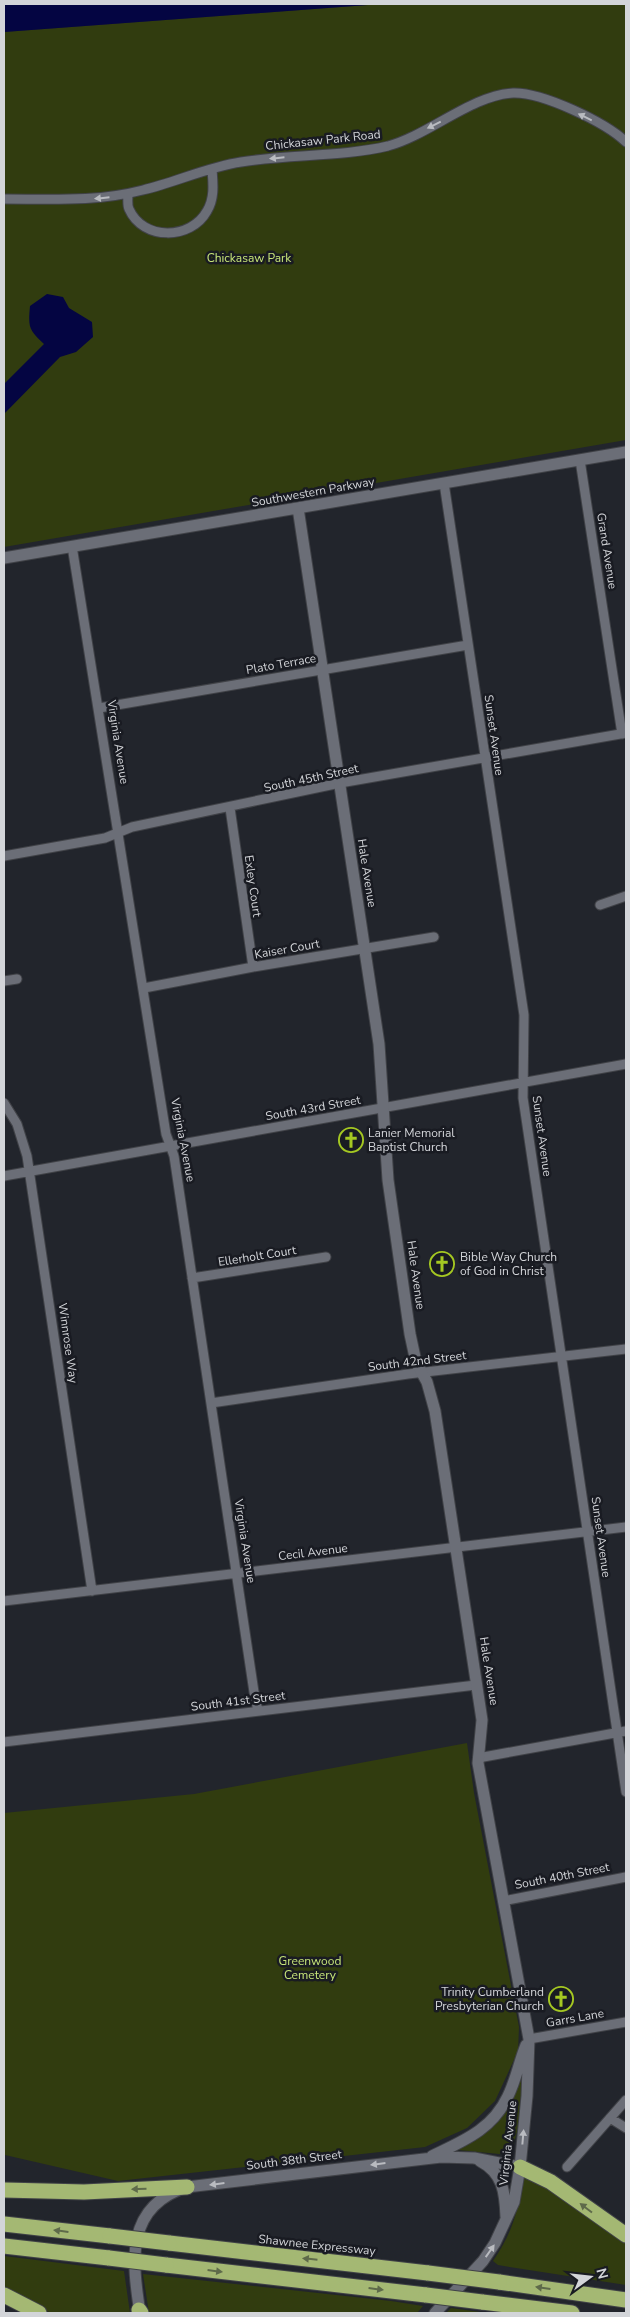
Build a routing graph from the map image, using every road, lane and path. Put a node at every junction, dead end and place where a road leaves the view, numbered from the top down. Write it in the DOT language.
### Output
graph roads {
  1 [pos="626,142"];
  2 [pos="212,169"];
  3 [pos="128,194"];
  4 [pos="4,199"];
  5 [pos="626,452"];
  6 [pos="580,460"];
  7 [pos="444,484"];
  8 [pos="298,508"];
  9 [pos="72,546"];
  10 [pos="4,558"];
  11 [pos="468,645"];
  12 [pos="323,670"];
  13 [pos="98,708"];
  14 [pos="624,734"];
  15 [pos="485,758"];
  16 [pos="340,783"];
  17 [pos="230,808"];
  18 [pos="117,833"];
  19 [pos="4,856"];
  20 [pos="626,896"];
  21 [pos="600,905"];
  22 [pos="434,937"];
  23 [pos="364,948"];
  24 [pos="253,967"];
  25 [pos="18,979"];
  26 [pos="4,982"];
  27 [pos="144,988"];
  28 [pos="626,1064"];
  29 [pos="524,1083"];
  30 [pos="4,1103"];
  31 [pos="384,1108"];
  32 [pos="170,1146"];
  33 [pos="30,1172"];
  34 [pos="4,1176"];
  35 [pos="326,1257"];
  36 [pos="192,1278"];
  37 [pos="626,1349"];
  38 [pos="561,1356"];
  39 [pos="422,1373"];
  40 [pos="210,1403"];
  41 [pos="626,1527"];
  42 [pos="588,1531"];
  43 [pos="455,1547"];
  44 [pos="236,1574"];
  45 [pos="92,1591"];
  46 [pos="4,1601"];
  47 [pos="476,1685"];
  48 [pos="258,1711"];
  49 [pos="622,1732"];
  50 [pos="4,1742"];
  51 [pos="478,1758"];
  52 [pos="626,1792"];
  53 [pos="626,1877"];
  54 [pos="503,1901"];
  55 [pos="626,2022"];
  56 [pos="529,2039"];
  57 [pos="626,2100"];
  58 [pos="610,2118"];
  59 [pos="626,2128"];
  60 [pos="474,2158"];
  61 [pos="427,2159"];
  62 [pos="520,2167"];
  63 [pos="567,2167"];
  64 [pos="187,2187"];
  65 [pos="4,2190"];
  66 [pos="507,2218"];
  67 [pos="4,2224"];
  68 [pos="626,2235"];
  69 [pos="4,2246"];
  70 [pos="4,2295"];
  71 [pos="626,2300"];
  72 [pos="140,2312"];
  73 [pos="39,2313"];
  74 [pos="435,2313"];
  75 [pos="572,2313"];
  1 -- 2 [label="street, Chickasaw Park Road, one-way"];
  2 -- 3 [label="street, Chickasaw Park Road"];
  2 -- 3 [label="street"];
  3 -- 4 [label="street, Chickasaw Park Road, one-way"];
  5 -- 6 [label="street, Southwestern Parkway"];
  6 -- 7 [label="street, Southwestern Parkway"];
  6 -- 14 [label="street, Grand Avenue"];
  7 -- 8 [label="street, Southwestern Parkway"];
  7 -- 11 [label="street, Sunset Avenue"];
  8 -- 9 [label="street, Southwestern Parkway"];
  8 -- 12 [label="street, Hale Avenue"];
  9 -- 10 [label="street, Southwestern Parkway"];
  9 -- 13 [label="street, Virginia Avenue"];
  11 -- 12 [label="street, Plato Terrace"];
  11 -- 15 [label="street, Sunset Avenue"];
  12 -- 13 [label="street, Plato Terrace"];
  12 -- 16 [label="street, Hale Avenue"];
  13 -- 18 [label="street, Virginia Avenue"];
  14 -- 15 [label="street, South 45th Street"];
  15 -- 16 [label="street, South 45th Street"];
  15 -- 29 [label="street, Sunset Avenue"];
  16 -- 17 [label="street, South 45th Street"];
  16 -- 23 [label="street, Hale Avenue"];
  17 -- 18 [label="street, South 45th Street"];
  17 -- 24 [label="street, Exley Court"];
  18 -- 19 [label="street, South 45th Street"];
  18 -- 27 [label="street, Virginia Avenue"];
  20 -- 21 [label="street"];
  22 -- 23 [label="street, Kaiser Court"];
  23 -- 24 [label="street, Kaiser Court"];
  23 -- 31 [label="street, Hale Avenue"];
  24 -- 27 [label="street, Kaiser Court"];
  25 -- 26 [label="street"];
  27 -- 32 [label="street, Virginia Avenue"];
  28 -- 29 [label="street, South 43rd Street"];
  29 -- 31 [label="street, South 43rd Street"];
  29 -- 38 [label="street, Sunset Avenue"];
  30 -- 33 [label="street, Winnrose Way"];
  31 -- 32 [label="street, South 43rd Street"];
  31 -- 39 [label="street, Hale Avenue"];
  32 -- 33 [label="street, South 43rd Street"];
  32 -- 36 [label="street, Virginia Avenue"];
  33 -- 34 [label="street, South 43rd Street"];
  33 -- 45 [label="street, Winnrose Way"];
  35 -- 36 [label="street, Ellerholt Court"];
  36 -- 40 [label="street, Virginia Avenue"];
  37 -- 38 [label="street, South 42nd Street"];
  38 -- 39 [label="street, South 42nd Street"];
  38 -- 42 [label="street, Sunset Avenue"];
  39 -- 40 [label="street, South 42nd Street"];
  39 -- 43 [label="street, Hale Avenue"];
  40 -- 44 [label="street, Virginia Avenue"];
  41 -- 42 [label="street, Cecil Avenue"];
  42 -- 43 [label="street, Cecil Avenue"];
  42 -- 49 [label="street, Sunset Avenue"];
  43 -- 44 [label="street, Cecil Avenue"];
  43 -- 47 [label="street, Hale Avenue"];
  44 -- 45 [label="street, Cecil Avenue"];
  44 -- 48 [label="street, Virginia Avenue"];
  45 -- 46 [label="street, Cecil Avenue"];
  47 -- 48 [label="street, South 41st Street"];
  47 -- 51 [label="street, Hale Avenue"];
  48 -- 50 [label="street, South 41st Street"];
  49 -- 51 [label="street"];
  49 -- 52 [label="street, Sunset Avenue"];
  51 -- 54 [label="street, Hale Avenue"];
  53 -- 54 [label="street, South 40th Street"];
  54 -- 56 [label="street, Hale Avenue"];
  55 -- 56 [label="street, Garrs Lane"];
  56 -- 61 [label="street"];
  62 -- 56 [label="street, Virginia Avenue, one-way"];
  57 -- 58 [label="street"];
  58 -- 59 [label="street"];
  58 -- 63 [label="street"];
  60 -- 61 [label="street, South 38th Street"];
  60 -- 62 [label="street, South 38th Street"];
  60 -- 66 [label="street"];
  61 -- 64 [label="street, South 38th Street, one-way"];
  62 -- 66 [label="street, Virginia Avenue"];
  68 -- 62 [label="highway, one-way"];
  64 -- 65 [label="highway, one-way"];
  64 -- 72 [label="street, South 38th Street"];
  74 -- 66 [label="street, Virginia Avenue, one-way"];
  71 -- 67 [label="highway, Shawnee Expressway, one-way, bridge"];
  69 -- 75 [label="highway, one-way, bridge"];
  70 -- 73 [label="highway"];
}
